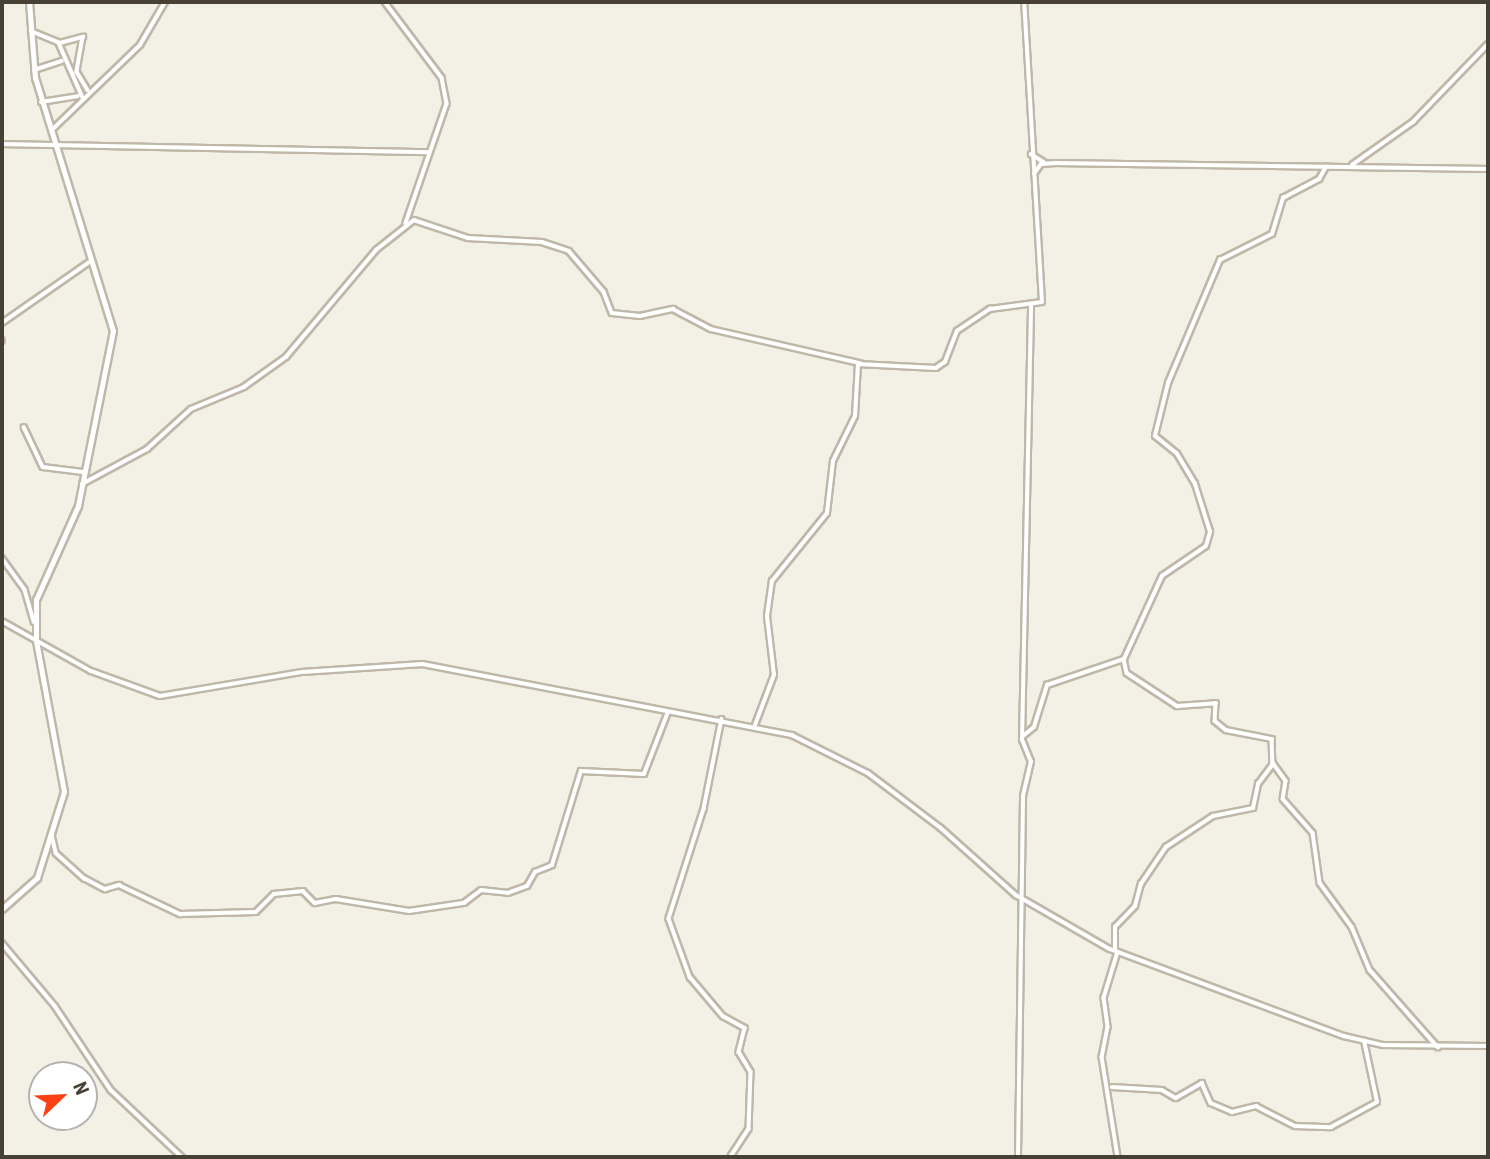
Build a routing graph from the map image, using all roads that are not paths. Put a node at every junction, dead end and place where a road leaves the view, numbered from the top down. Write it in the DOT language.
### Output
graph roads {
  1 [pos="29,2"];
  2 [pos="165,2"];
  3 [pos="386,2"];
  4 [pos="1024,2"];
  5 [pos="31,31"];
  6 [pos="59,43"];
  7 [pos="1488,44"];
  8 [pos="62,61"];
  9 [pos="34,70"];
  10 [pos="88,90"];
  11 [pos="80,97"];
  12 [pos="41,102"];
  13 [pos="52,130"];
  14 [pos="2,144"];
  15 [pos="58,144"];
  16 [pos="428,152"];
  17 [pos="1031,154"];
  18 [pos="1045,163"];
  19 [pos="1350,166"];
  20 [pos="1326,167"];
  21 [pos="1488,169"];
  22 [pos="1033,176"];
  23 [pos="405,225"];
  24 [pos="90,261"];
  25 [pos="1031,305"];
  26 [pos="2,323"];
  27 [pos="860,363"];
  28 [pos="24,427"];
  29 [pos="83,472"];
  30 [pos="82,484"];
  31 [pos="2,558"];
  32 [pos="2,621"];
  33 [pos="34,622"];
  34 [pos="36,641"];
  35 [pos="1124,659"];
  36 [pos="668,712"];
  37 [pos="722,719"];
  38 [pos="755,725"];
  39 [pos="1023,736"];
  40 [pos="1274,764"];
  41 [pos="51,829"];
  42 [pos="1021,899"];
  43 [pos="2,909"];
  44 [pos="2,943"];
  45 [pos="1116,951"];
  46 [pos="1364,1041"];
  47 [pos="1438,1046"];
  48 [pos="1488,1046"];
  49 [pos="1112,1087"];
  50 [pos="181,1157"];
  51 [pos="731,1157"];
  52 [pos="1018,1157"];
  53 [pos="1118,1157"];
  1 -- 5 [label="street"];
  2 -- 10 [label="street"];
  3 -- 16 [label="street"];
  4 -- 17 [label="street"];
  5 -- 6 [label="street"];
  5 -- 9 [label="street"];
  6 -- 8 [label="street"];
  6 -- 10 [label="street"];
  7 -- 19 [label="street"];
  8 -- 9 [label="street"];
  8 -- 11 [label="street"];
  9 -- 12 [label="street"];
  10 -- 11 [label="street"];
  11 -- 12 [label="street"];
  11 -- 13 [label="street"];
  12 -- 13 [label="street"];
  13 -- 15 [label="street"];
  14 -- 15 [label="street"];
  15 -- 16 [label="street"];
  15 -- 24 [label="street"];
  16 -- 23 [label="street"];
  17 -- 18 [label="street"];
  17 -- 22 [label="street"];
  18 -- 20 [label="street"];
  18 -- 22 [label="street"];
  19 -- 20 [label="street"];
  19 -- 21 [label="street"];
  20 -- 35 [label="street"];
  22 -- 25 [label="street"];
  23 -- 27 [label="street"];
  23 -- 30 [label="street"];
  24 -- 26 [label="street"];
  24 -- 29 [label="street"];
  25 -- 27 [label="street"];
  25 -- 39 [label="street"];
  27 -- 38 [label="street"];
  28 -- 29 [label="street"];
  29 -- 30 [label="street"];
  30 -- 33 [label="street"];
  31 -- 33 [label="street"];
  32 -- 34 [label="street"];
  33 -- 34 [label="street"];
  34 -- 36 [label="street"];
  34 -- 41 [label="street"];
  35 -- 39 [label="street"];
  35 -- 40 [label="street"];
  36 -- 37 [label="street"];
  36 -- 41 [label="street"];
  37 -- 38 [label="street"];
  37 -- 51 [label="street"];
  38 -- 42 [label="street"];
  39 -- 42 [label="street"];
  40 -- 45 [label="street"];
  40 -- 47 [label="street"];
  41 -- 43 [label="street"];
  42 -- 45 [label="street"];
  42 -- 52 [label="street"];
  44 -- 50 [label="street"];
  45 -- 46 [label="street"];
  45 -- 49 [label="street"];
  46 -- 47 [label="street"];
  46 -- 49 [label="street"];
  47 -- 48 [label="street"];
  49 -- 53 [label="street"];
}
